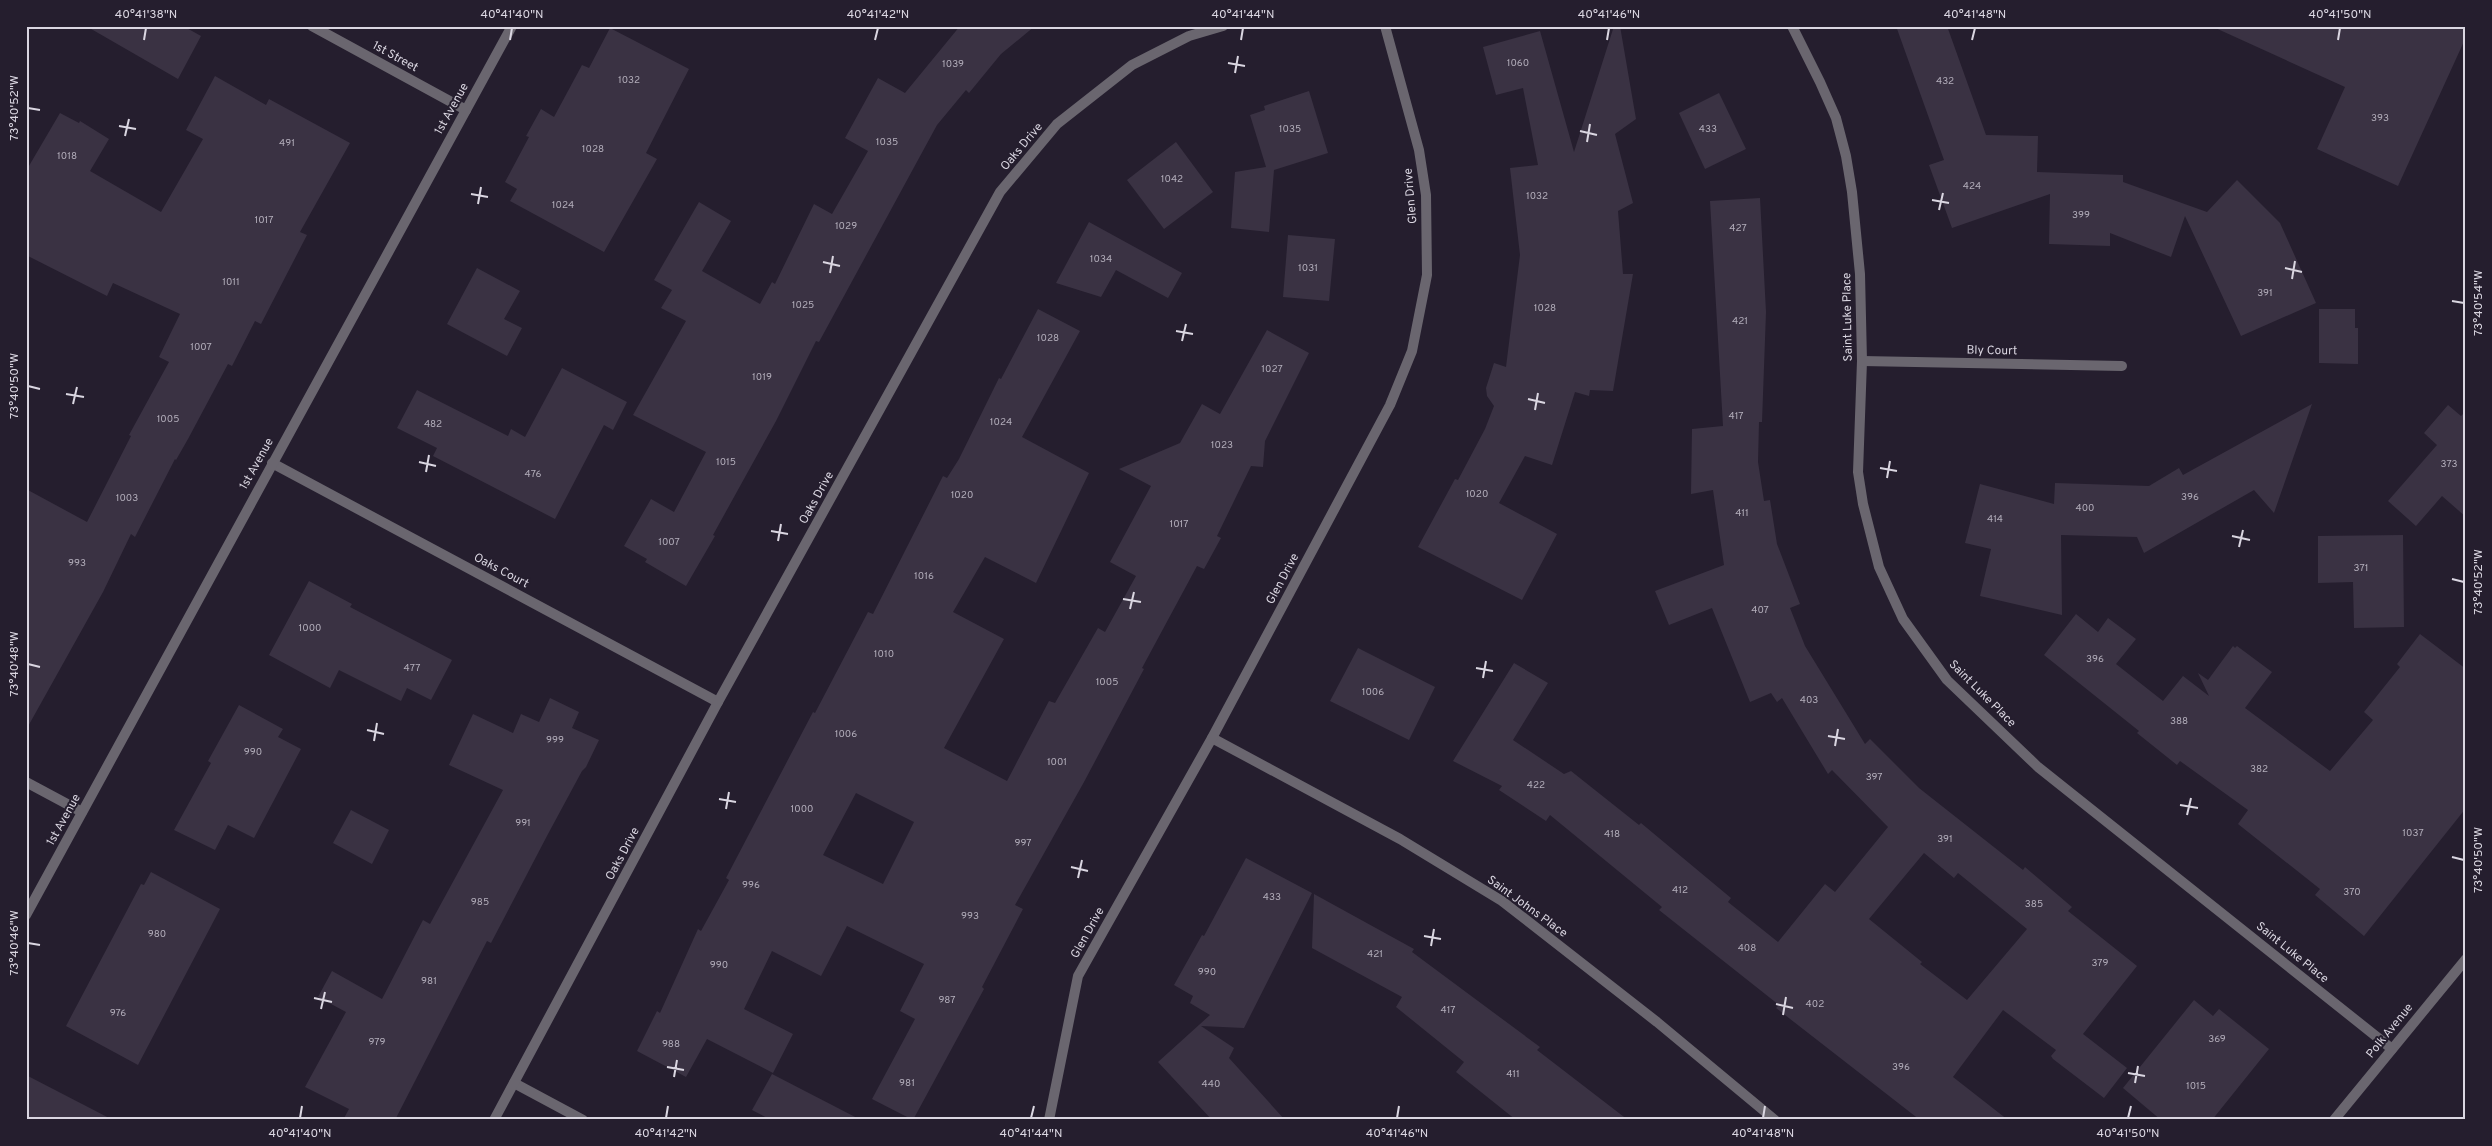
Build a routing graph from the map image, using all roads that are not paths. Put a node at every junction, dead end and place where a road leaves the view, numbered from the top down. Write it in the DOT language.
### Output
graph roads {
  1 [pos="312,26"];
  2 [pos="512,26"];
  3 [pos="1223,26"];
  4 [pos="1385,26"];
  5 [pos="1792,26"];
  6 [pos="466,110"];
  7 [pos="1862,361"];
  8 [pos="2122,366"];
  9 [pos="272,463"];
  10 [pos="718,702"];
  11 [pos="1212,738"];
  12 [pos="26,782"];
  13 [pos="82,812"];
  14 [pos="26,915"];
  15 [pos="2466,959"];
  16 [pos="2392,1049"];
  17 [pos="514,1083"];
  18 [pos="494,1120"];
  19 [pos="584,1120"];
  20 [pos="1049,1120"];
  21 [pos="1775,1120"];
  22 [pos="2334,1120"];
  1 -- 6 [label="street, 1st Street"];
  2 -- 6 [label="street, 1st Avenue"];
  3 -- 10 [label="street, Oaks Drive"];
  4 -- 11 [label="street, Glen Drive"];
  5 -- 7 [label="street, Saint Luke Place"];
  6 -- 9 [label="street, 1st Avenue"];
  7 -- 8 [label="street, Bly Court"];
  7 -- 16 [label="street, Saint Luke Place"];
  9 -- 10 [label="street, Oaks Court"];
  9 -- 13 [label="street, 1st Avenue"];
  10 -- 17 [label="street, Oaks Drive"];
  11 -- 20 [label="street, Glen Drive"];
  11 -- 21 [label="street, Saint Johns Place"];
  12 -- 13 [label="street"];
  13 -- 14 [label="street, 1st Avenue"];
  15 -- 16 [label="street, Polk Avenue"];
  16 -- 22 [label="street, Polk Avenue"];
  17 -- 18 [label="street, Oaks Drive"];
  17 -- 19 [label="street"];
}
